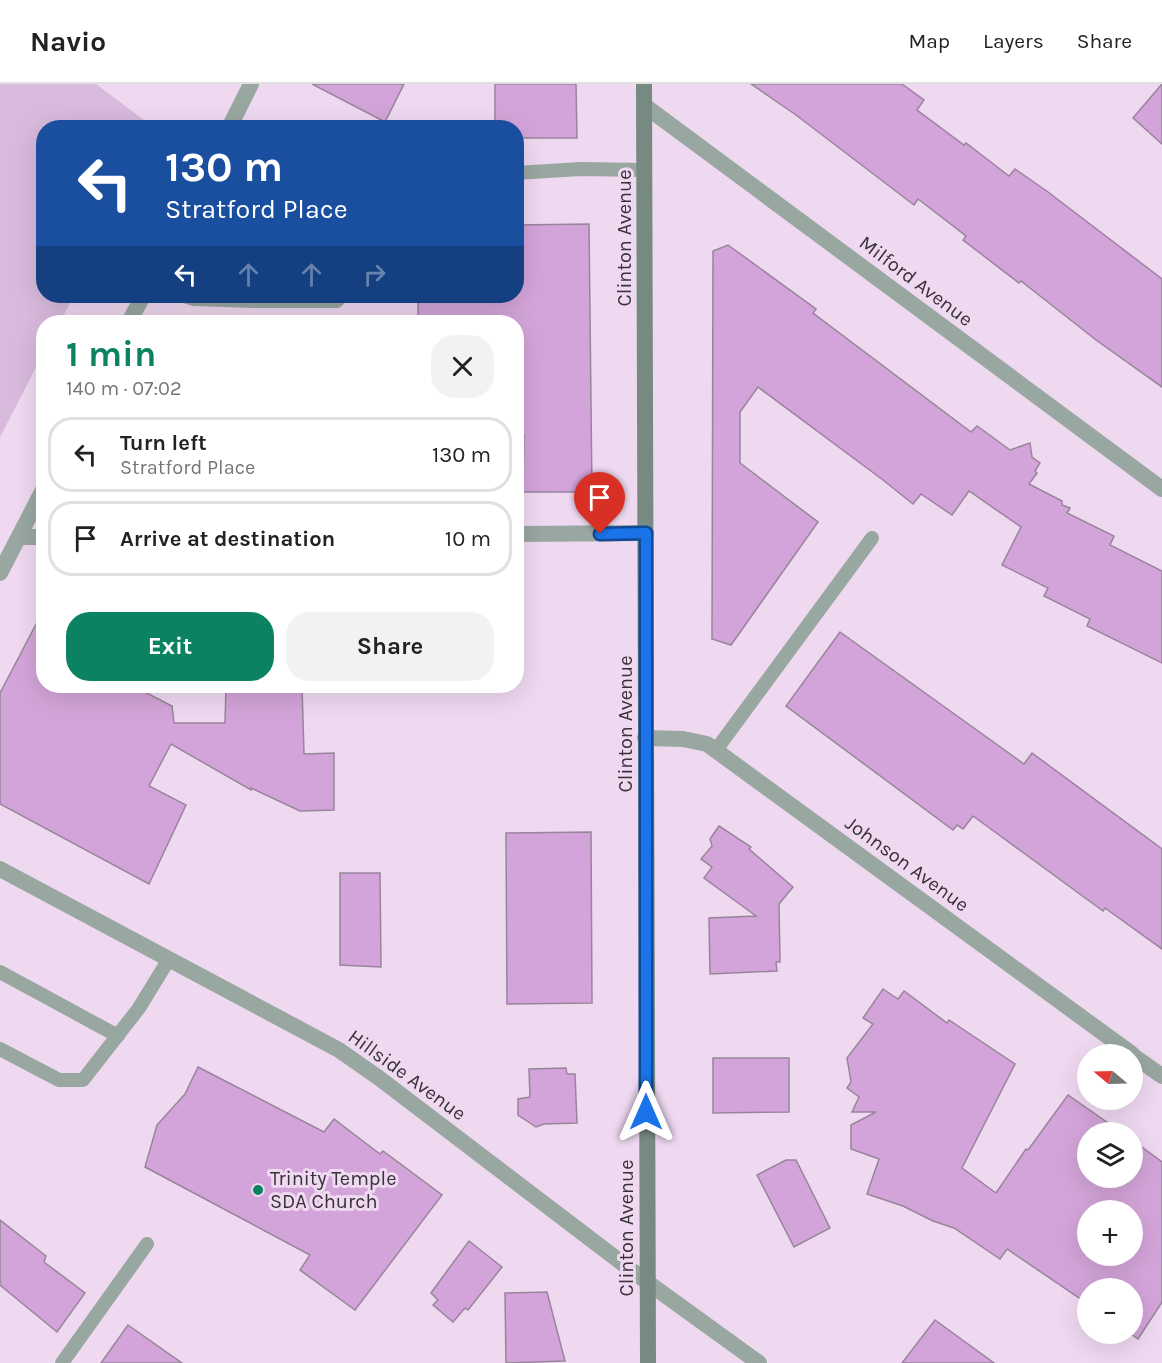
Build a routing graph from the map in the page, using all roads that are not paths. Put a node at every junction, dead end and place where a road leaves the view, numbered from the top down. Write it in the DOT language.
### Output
graph roads {
  1 [pos="251,84"];
  2 [pos="644,84"];
  3 [pos="645,106"];
  4 [pos="233,120"];
  5 [pos="644,170"];
  6 [pos="524,173"];
  7 [pos="1162,489"];
  8 [pos="36,504"];
  9 [pos="646,533"];
  10 [pos="524,534"];
  11 [pos="19,537"];
  12 [pos="36,537"];
  13 [pos="872,538"];
  14 [pos="0,573"];
  15 [pos="645,738"];
  16 [pos="716,750"];
  17 [pos="0,869"];
  18 [pos="169,958"];
  19 [pos="0,972"];
  20 [pos="118,1036"];
  21 [pos="1117,1044"];
  22 [pos="0,1049"];
  23 [pos="1143,1063"];
  24 [pos="1162,1076"];
  25 [pos="147,1244"];
  26 [pos="647,1282"];
  27 [pos="62,1363"];
  28 [pos="648,1363"];
  29 [pos="759,1363"];
  1 -- 4 [label="street"];
  2 -- 3 [label="main road, Clinton Avenue"];
  3 -- 5 [label="main road, Clinton Avenue"];
  3 -- 7 [label="street, Milford Avenue"];
  5 -- 6 [label="lane"];
  5 -- 9 [label="main road, Clinton Avenue"];
  8 -- 11 [label="street"];
  9 -- 10 [label="street"];
  9 -- 15 [label="main road, Clinton Avenue"];
  11 -- 12 [label="street"];
  11 -- 14 [label="street"];
  13 -- 16 [label="lane"];
  15 -- 16 [label="street, Johnson Avenue"];
  15 -- 26 [label="main road, Clinton Avenue"];
  16 -- 21 [label="street, Johnson Avenue"];
  17 -- 18 [label="street, Hillside Avenue"];
  18 -- 20 [label="lane"];
  18 -- 26 [label="street, Hillside Avenue"];
  19 -- 20 [label="lane"];
  20 -- 22 [label="lane"];
  23 -- 24 [label="street, Johnson Avenue"];
  25 -- 27 [label="lane"];
  26 -- 28 [label="main road, Clinton Avenue"];
  26 -- 29 [label="street, Hillside Avenue"];
}
